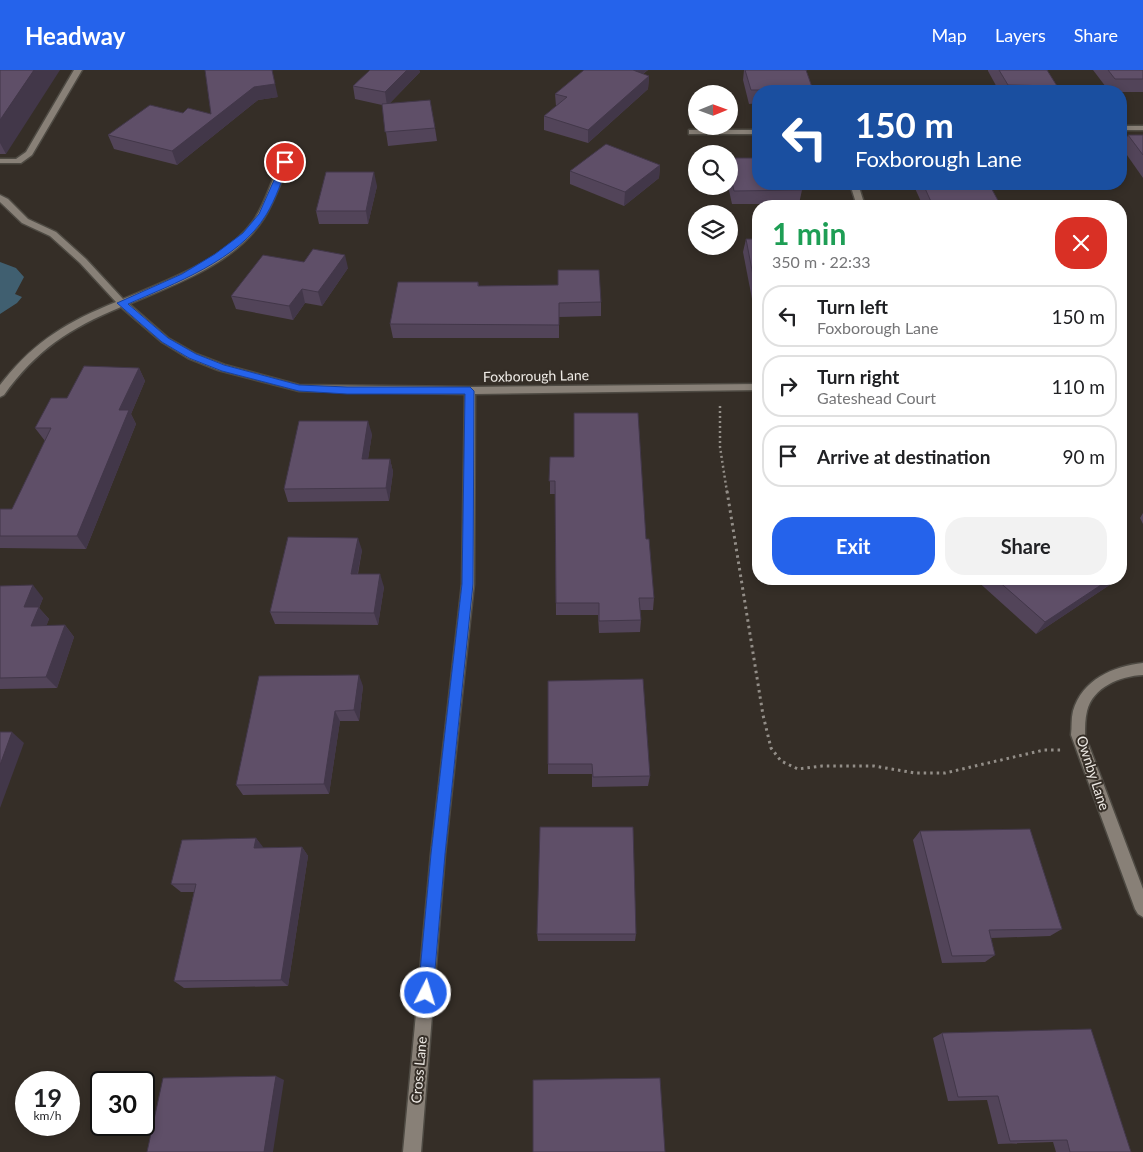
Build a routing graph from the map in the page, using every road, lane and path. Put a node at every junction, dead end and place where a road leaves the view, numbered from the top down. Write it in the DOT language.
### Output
graph roads {
  1 [pos="78,70"];
  2 [pos="1127,128"];
  3 [pos="1143,128"];
  4 [pos="738,132"];
  5 [pos="752,132"];
  6 [pos="0,161"];
  7 [pos="285,162"];
  8 [pos="0,198"];
  9 [pos="12,208"];
  10 [pos="0,210"];
  11 [pos="122,303"];
  12 [pos="752,387"];
  13 [pos="719,388"];
  14 [pos="470,391"];
  15 [pos="0,393"];
  16 [pos="1143,669"];
  17 [pos="1082,749"];
  18 [pos="1143,909"];
  19 [pos="412,1152"];
  1 -- 6 [label="street"];
  2 -- 3 [label="street"];
  4 -- 5 [label="street"];
  7 -- 11 [label="street"];
  8 -- 9 [label="street, Foxborough Lane"];
  9 -- 10 [label="street"];
  9 -- 11 [label="street, Foxborough Lane"];
  11 -- 14 [label="street, Foxborough Lane"];
  11 -- 15 [label="street"];
  12 -- 13 [label="street, Foxborough Lane"];
  13 -- 14 [label="street, Foxborough Lane"];
  13 -- 17 [label="path"];
  14 -- 19 [label="street, Cross Lane"];
  16 -- 17 [label="street, Ownby Lane"];
  17 -- 18 [label="street, Ownby Lane"];
}
